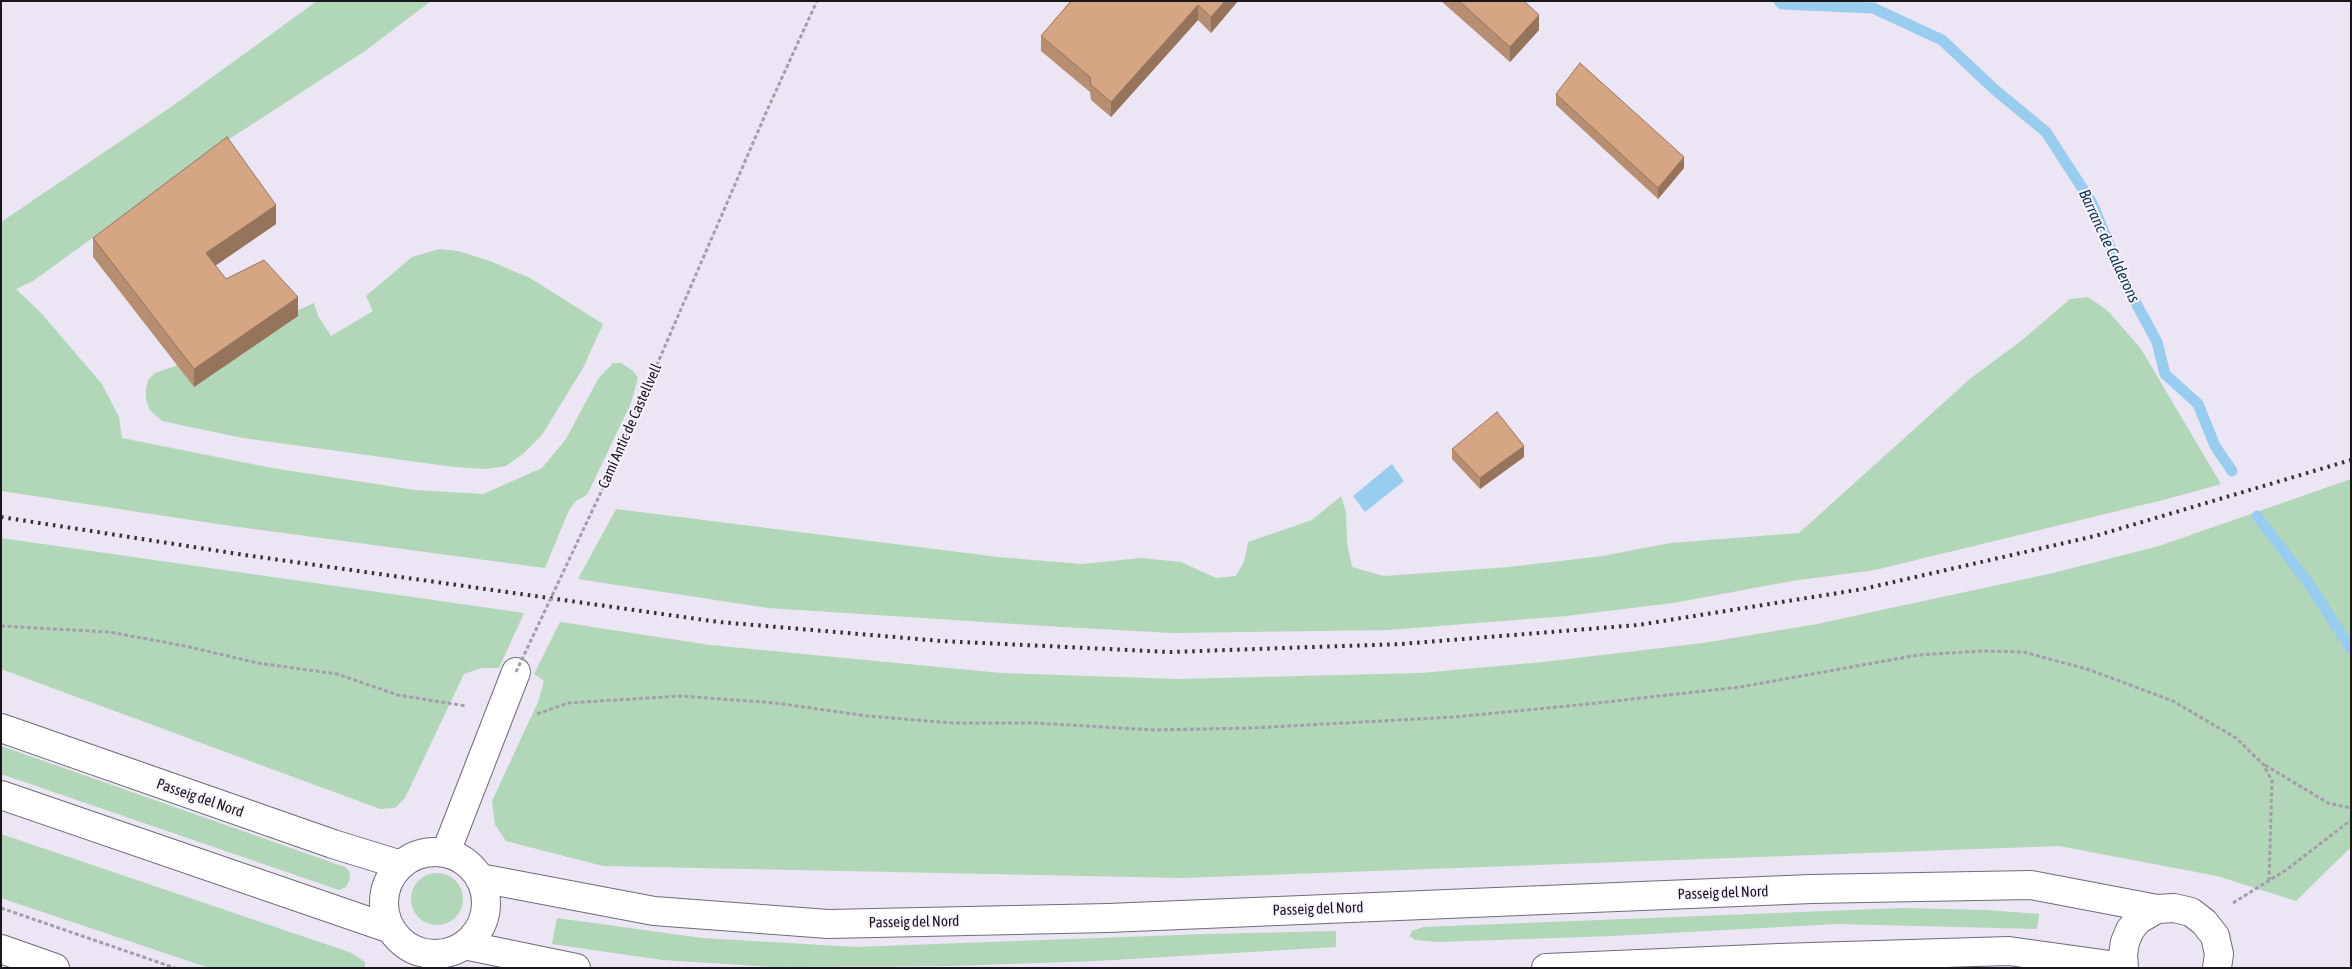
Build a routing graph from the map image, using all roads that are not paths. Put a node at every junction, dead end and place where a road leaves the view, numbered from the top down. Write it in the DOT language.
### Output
graph roads {
  1 [pos="516,672"];
  2 [pos="1,728"];
  3 [pos="1,795"];
  4 [pos="446,852"];
  5 [pos="401,865"];
  6 [pos="480,878"];
  7 [pos="2158,909"];
  8 [pos="391,929"];
  9 [pos="464,946"];
  10 [pos="1,949"];
  11 [pos="418,960"];
  12 [pos="55,968"];
  13 [pos="576,968"];
  14 [pos="1546,968"];
  15 [pos="2124,968"];
  16 [pos="2217,968"];
  1 -- 4 [label="street"];
  2 -- 5 [label="street, Passeig del Nord"];
  3 -- 8 [label="street"];
  4 -- 5 [label="street"];
  4 -- 6 [label="street"];
  5 -- 8 [label="street"];
  6 -- 7 [label="street, Passeig del Nord"];
  6 -- 9 [label="street"];
  7 -- 15 [label="street"];
  7 -- 16 [label="street, Passeig del Nord"];
  8 -- 11 [label="street"];
  9 -- 11 [label="street"];
  9 -- 13 [label="street"];
  10 -- 12 [label="street"];
  14 -- 15 [label="street"];
}
